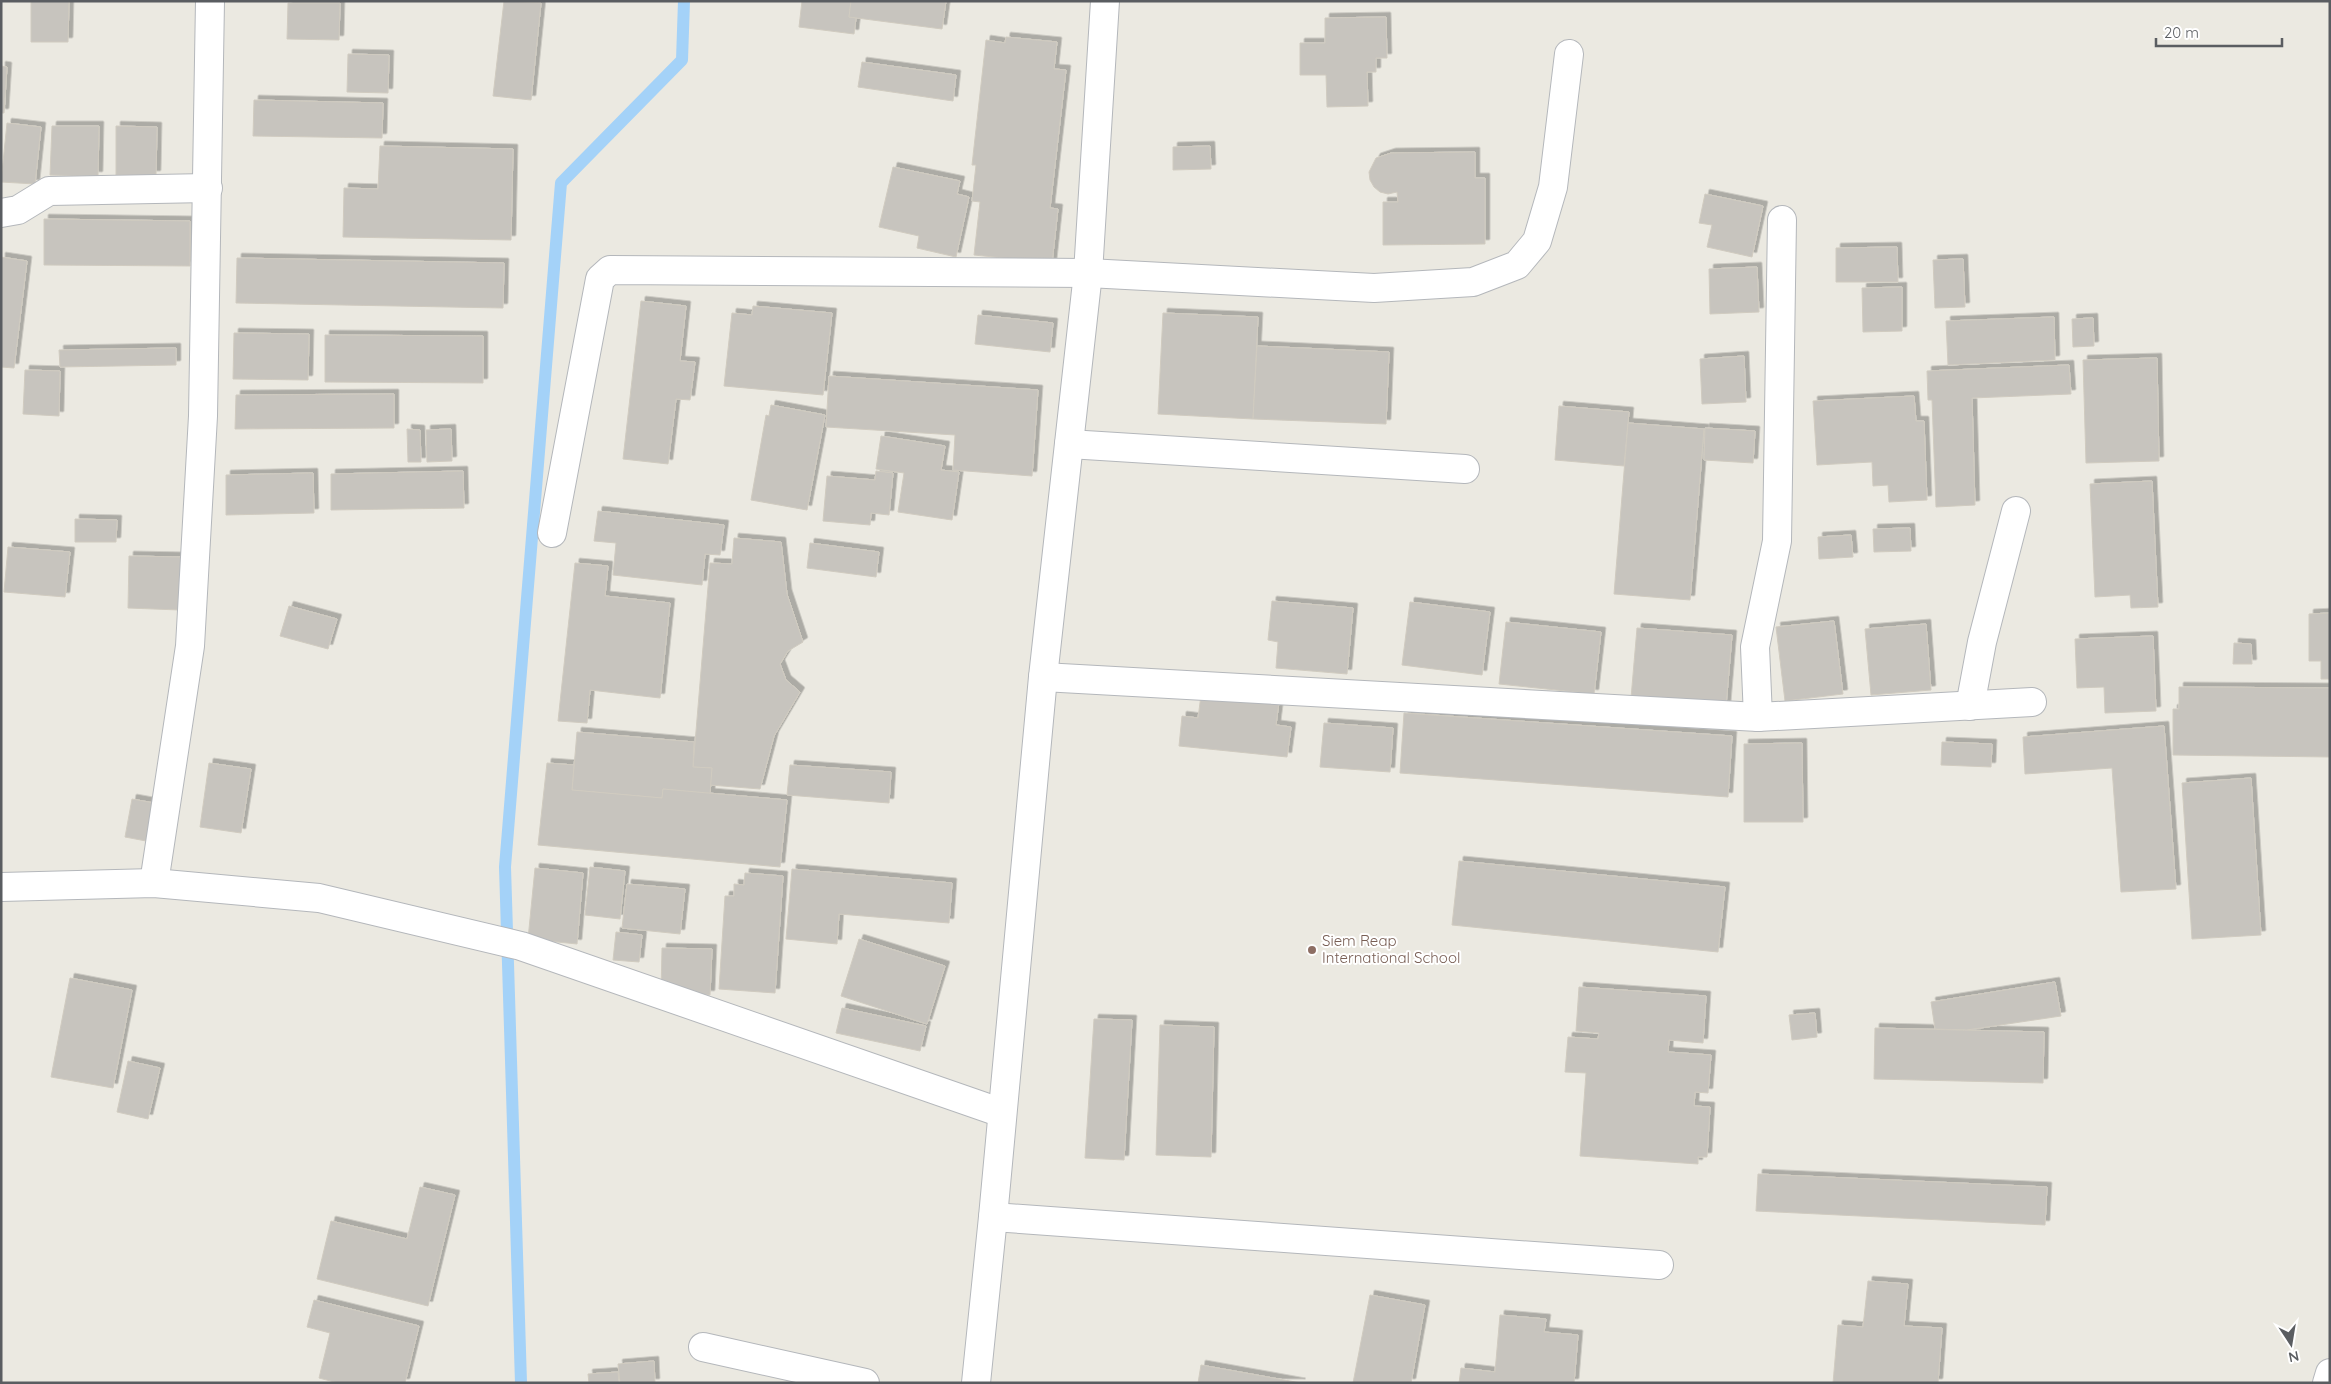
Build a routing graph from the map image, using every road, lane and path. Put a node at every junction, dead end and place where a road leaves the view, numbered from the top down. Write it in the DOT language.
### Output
graph roads {
  1 [pos="210,1"];
  2 [pos="1105,1"];
  3 [pos="1569,54"];
  4 [pos="208,188"];
  5 [pos="1,213"];
  6 [pos="1782,220"];
  7 [pos="1088,273"];
  8 [pos="1069,444"];
  9 [pos="1465,469"];
  10 [pos="2016,510"];
  11 [pos="552,533"];
  12 [pos="1044,677"];
  13 [pos="2032,702"];
  14 [pos="1970,706"];
  15 [pos="1758,717"];
  16 [pos="154,883"];
  17 [pos="1,888"];
  18 [pos="1002,1113"];
  19 [pos="994,1217"];
  20 [pos="1659,1265"];
  21 [pos="703,1347"];
  22 [pos="2330,1374"];
  23 [pos="865,1383"];
  24 [pos="976,1383"];
  25 [pos="2327,1383"];
  1 -- 4 [label="street"];
  2 -- 7 [label="street"];
  3 -- 7 [label="street"];
  4 -- 5 [label="street"];
  4 -- 16 [label="street"];
  6 -- 15 [label="street"];
  7 -- 8 [label="street"];
  7 -- 11 [label="street"];
  8 -- 9 [label="street"];
  8 -- 12 [label="street"];
  10 -- 14 [label="street"];
  12 -- 15 [label="street"];
  12 -- 18 [label="street"];
  13 -- 14 [label="street"];
  14 -- 15 [label="street"];
  16 -- 17 [label="street"];
  16 -- 18 [label="street"];
  18 -- 19 [label="street"];
  19 -- 20 [label="street"];
  19 -- 24 [label="street"];
  21 -- 23 [label="street"];
  22 -- 25 [label="street"];
}
